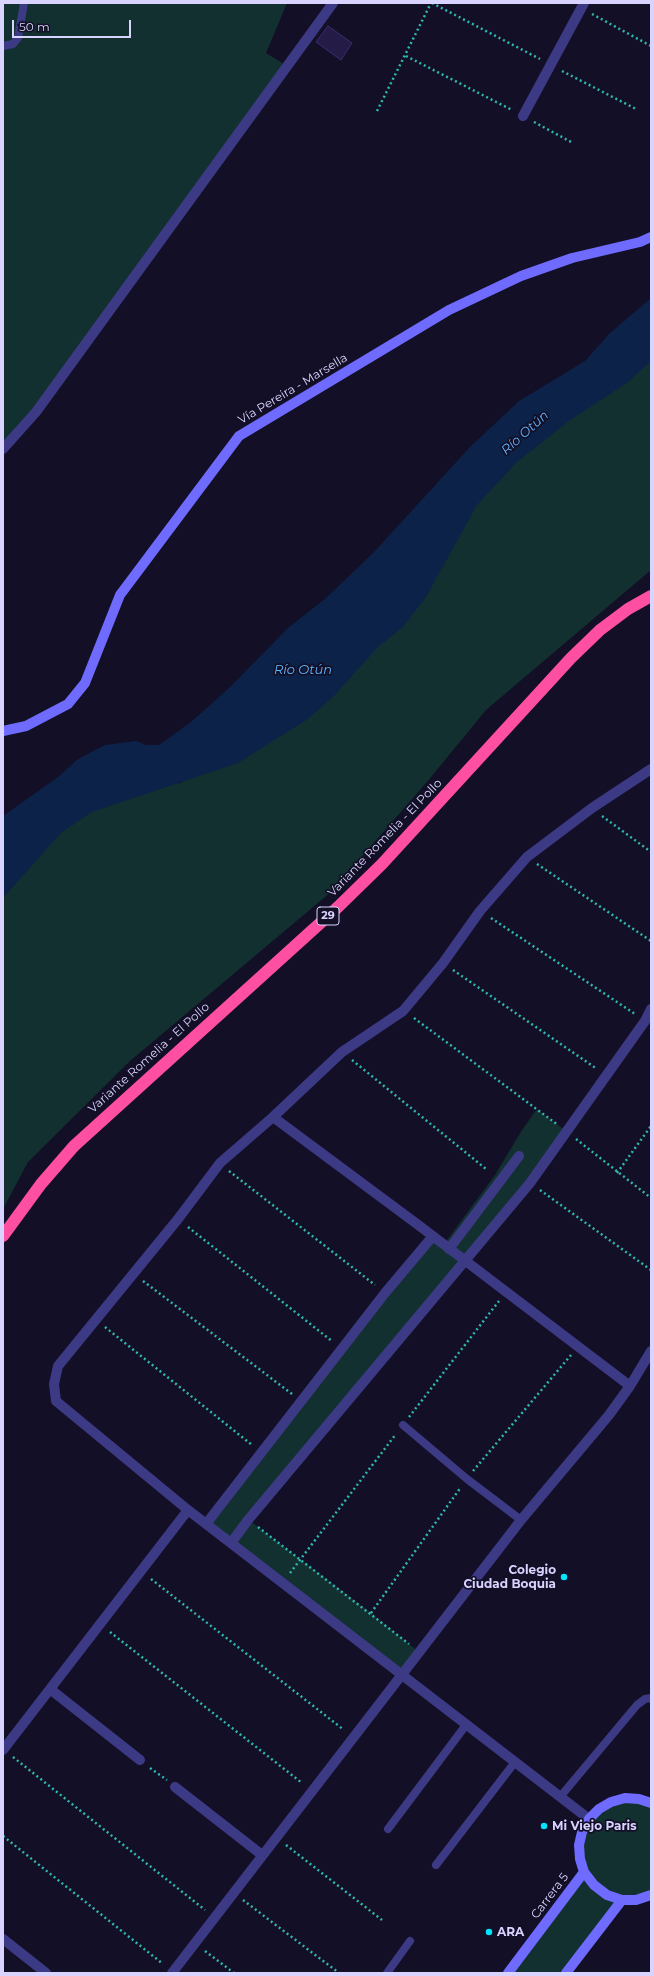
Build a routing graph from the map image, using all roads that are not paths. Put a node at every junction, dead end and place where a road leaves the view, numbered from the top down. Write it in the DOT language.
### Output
graph roads {
  1 [pos="24,3"];
  2 [pos="333,3"];
  3 [pos="582,6"];
  4 [pos="3,46"];
  5 [pos="523,116"];
  6 [pos="651,237"];
  7 [pos="3,449"];
  8 [pos="651,596"];
  9 [pos="3,731"];
  10 [pos="651,769"];
  11 [pos="651,1009"];
  12 [pos="648,1023"];
  13 [pos="273,1117"];
  14 [pos="520,1156"];
  15 [pos="3,1236"];
  16 [pos="433,1236"];
  17 [pos="449,1249"];
  18 [pos="466,1261"];
  19 [pos="651,1351"];
  20 [pos="630,1386"];
  21 [pos="403,1425"];
  22 [pos="188,1510"];
  23 [pos="521,1520"];
  24 [pos="206,1524"];
  25 [pos="231,1543"];
  26 [pos="402,1675"];
  27 [pos="50,1689"];
  28 [pos="651,1698"];
  29 [pos="466,1725"];
  30 [pos="3,1750"];
  31 [pos="140,1760"];
  32 [pos="515,1762"];
  33 [pos="175,1787"];
  34 [pos="560,1797"];
  35 [pos="651,1803"];
  36 [pos="589,1819"];
  37 [pos="388,1829"];
  38 [pos="262,1855"];
  39 [pos="436,1865"];
  40 [pos="584,1872"];
  41 [pos="651,1895"];
  42 [pos="622,1900"];
  43 [pos="3,1940"];
  44 [pos="410,1941"];
  45 [pos="46,1973"];
  46 [pos="172,1973"];
  47 [pos="387,1973"];
  48 [pos="508,1973"];
  49 [pos="566,1973"];
  1 -- 4 [label="lane"];
  2 -- 7 [label="street"];
  3 -- 5 [label="street"];
  6 -- 9 [label="street, Vía Pereira - Marsella"];
  8 -- 15 [label="highway, Variante Romelia - El Pollo / 29"];
  10 -- 13 [label="street"];
  11 -- 12 [label="street"];
  12 -- 18 [label="street"];
  13 -- 16 [label="street"];
  13 -- 22 [label="street"];
  14 -- 17 [label="street"];
  16 -- 17 [label="street"];
  16 -- 24 [label="street"];
  17 -- 18 [label="street"];
  18 -- 20 [label="street"];
  18 -- 25 [label="street"];
  19 -- 20 [label="street"];
  20 -- 23 [label="street"];
  21 -- 23 [label="lane"];
  22 -- 24 [label="street"];
  22 -- 27 [label="street"];
  23 -- 26 [label="street"];
  24 -- 25 [label="street"];
  25 -- 26 [label="street"];
  26 -- 29 [label="street"];
  26 -- 38 [label="street"];
  27 -- 30 [label="street"];
  27 -- 31 [label="street"];
  28 -- 34 [label="lane"];
  29 -- 32 [label="street"];
  29 -- 37 [label="lane"];
  32 -- 34 [label="street"];
  32 -- 39 [label="lane"];
  33 -- 38 [label="street"];
  34 -- 36 [label="street"];
  35 -- 36 [label="street"];
  36 -- 40 [label="street"];
  38 -- 46 [label="street"];
  40 -- 42 [label="street"];
  40 -- 48 [label="street, Carrera 5"];
  41 -- 42 [label="street"];
  42 -- 49 [label="street"];
  43 -- 45 [label="street"];
  44 -- 47 [label="lane"];
}
